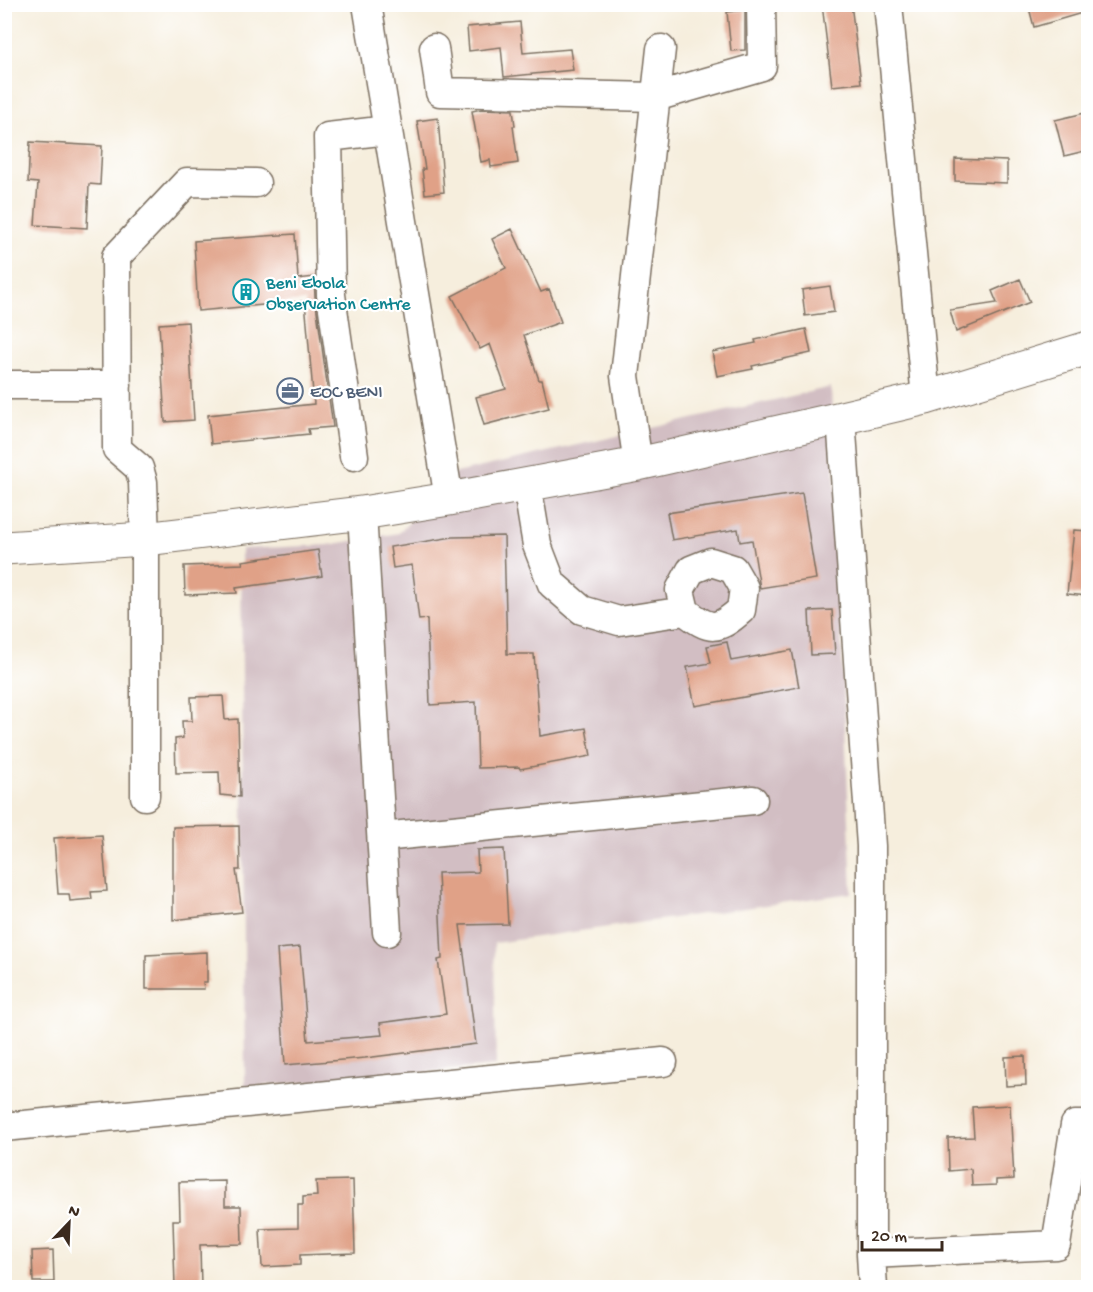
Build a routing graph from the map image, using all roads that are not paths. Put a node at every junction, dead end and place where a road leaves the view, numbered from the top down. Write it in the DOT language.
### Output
graph roads {
  1 [pos="368,4"];
  2 [pos="761,4"];
  3 [pos="888,4"];
  4 [pos="434,48"];
  5 [pos="661,49"];
  6 [pos="655,97"];
  7 [pos="388,130"];
  8 [pos="256,183"];
  9 [pos="1089,348"];
  10 [pos="117,385"];
  11 [pos="4,386"];
  12 [pos="926,398"];
  13 [pos="841,418"];
  14 [pos="354,456"];
  15 [pos="638,464"];
  16 [pos="527,484"];
  17 [pos="449,499"];
  18 [pos="362,513"];
  19 [pos="145,539"];
  20 [pos="4,548"];
  21 [pos="685,611"];
  22 [pos="145,796"];
  23 [pos="753,800"];
  24 [pos="382,837"];
  25 [pos="387,932"];
  26 [pos="663,1062"];
  27 [pos="1089,1125"];
  28 [pos="4,1127"];
  29 [pos="871,1254"];
  30 [pos="873,1287"];
  1 -- 7 [label="street"];
  2 -- 6 [label="street"];
  3 -- 12 [label="street"];
  4 -- 6 [label="street"];
  5 -- 6 [label="street"];
  6 -- 15 [label="street"];
  7 -- 14 [label="street"];
  7 -- 17 [label="street"];
  8 -- 10 [label="street"];
  9 -- 12 [label="highway"];
  10 -- 11 [label="street"];
  10 -- 19 [label="street"];
  12 -- 13 [label="highway"];
  13 -- 15 [label="highway"];
  13 -- 29 [label="street"];
  15 -- 16 [label="highway"];
  16 -- 17 [label="highway"];
  16 -- 21 [label="street"];
  17 -- 18 [label="highway"];
  18 -- 19 [label="highway"];
  18 -- 24 [label="street"];
  19 -- 20 [label="highway"];
  19 -- 22 [label="street"];
  23 -- 24 [label="street"];
  24 -- 25 [label="street"];
  26 -- 28 [label="street"];
  27 -- 29 [label="street"];
  29 -- 30 [label="street"];
}
